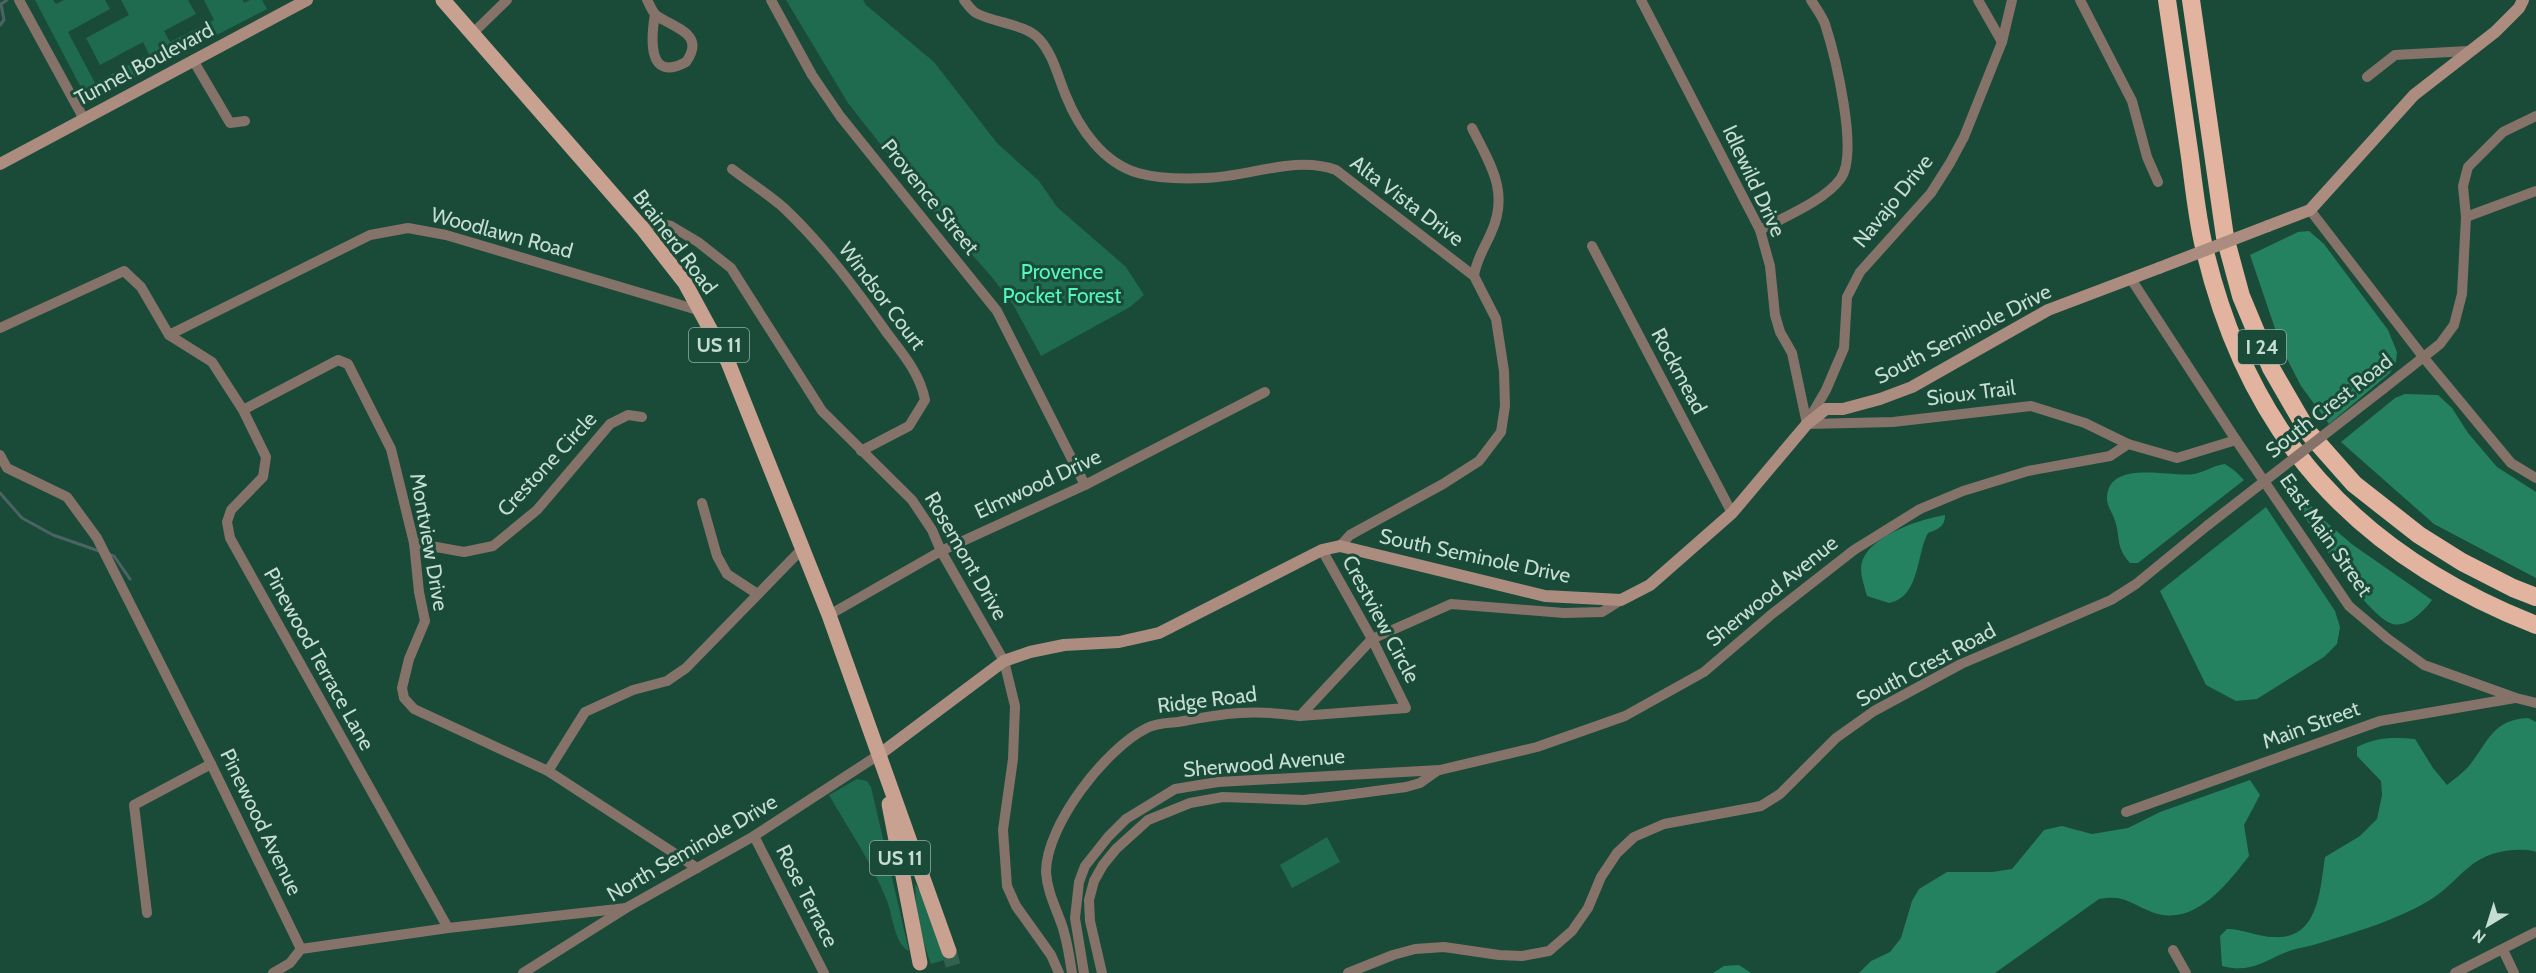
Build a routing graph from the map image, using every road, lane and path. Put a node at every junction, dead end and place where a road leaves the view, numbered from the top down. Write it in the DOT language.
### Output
graph roads {
  1 [pos="19,0"];
  2 [pos="308,0"];
  3 [pos="443,0"];
  4 [pos="507,0"];
  5 [pos="647,0"];
  6 [pos="771,0"];
  7 [pos="964,0"];
  8 [pos="1641,0"];
  9 [pos="1811,0"];
  10 [pos="1978,0"];
  11 [pos="2012,0"];
  12 [pos="2080,0"];
  13 [pos="2167,0"];
  14 [pos="2191,0"];
  15 [pos="2523,0"];
  16 [pos="654,14"];
  17 [pos="473,33"];
  18 [pos="2002,42"];
  19 [pos="2469,51"];
  20 [pos="192,60"];
  21 [pos="2367,77"];
  22 [pos="2536,116"];
  23 [pos="84,118"];
  24 [pos="245,121"];
  25 [pos="1472,128"];
  26 [pos="0,164"];
  27 [pos="732,169"];
  28 [pos="2158,182"];
  29 [pos="2536,191"];
  30 [pos="2310,210"];
  31 [pos="2466,217"];
  32 [pos="642,228"];
  33 [pos="1760,230"];
  34 [pos="1592,246"];
  35 [pos="1474,276"];
  36 [pos="2131,279"];
  37 [pos="701,311"];
  38 [pos="0,328"];
  39 [pos="169,335"];
  40 [pos="2424,358"];
  41 [pos="1265,392"];
  42 [pos="243,410"];
  43 [pos="642,417"];
  44 [pos="1807,424"];
  45 [pos="2236,440"];
  46 [pos="2128,444"];
  47 [pos="861,452"];
  48 [pos="0,455"];
  49 [pos="2536,478"];
  50 [pos="1085,485"];
  51 [pos="702,503"];
  52 [pos="1732,513"];
  53 [pos="414,543"];
  54 [pos="1340,546"];
  55 [pos="802,549"];
  56 [pos="1322,550"];
  57 [pos="941,551"];
  58 [pos="756,593"];
  59 [pos="2536,597"];
  60 [pos="1621,600"];
  61 [pos="829,615"];
  62 [pos="2536,625"];
  63 [pos="1372,639"];
  64 [pos="1004,661"];
  65 [pos="2516,698"];
  66 [pos="2536,703"];
  67 [pos="1300,716"];
  68 [pos="880,754"];
  69 [pos="211,764"];
  70 [pos="1440,770"];
  71 [pos="548,771"];
  72 [pos="2126,812"];
  73 [pos="754,836"];
  74 [pos="697,868"];
  75 [pos="626,908"];
  76 [pos="147,913"];
  77 [pos="448,927"];
  78 [pos="2536,932"];
  79 [pos="301,949"];
  80 [pos="2173,950"];
  81 [pos="2503,950"];
  82 [pos="949,951"];
  83 [pos="920,963"];
  84 [pos="273,973"];
  85 [pos="523,973"];
  86 [pos="824,973"];
  87 [pos="1059,973"];
  88 [pos="1072,973"];
  89 [pos="1084,973"];
  90 [pos="1102,973"];
  91 [pos="1348,973"];
  92 [pos="2186,973"];
  93 [pos="2455,973"];
  94 [pos="2514,973"];
  1 -- 23 [label="street"];
  2 -- 20 [label="street, Tunnel Boulevard"];
  3 -- 17 [label="main road, Brainerd Road / US 11"];
  4 -- 17 [label="street"];
  5 -- 16 [label="street"];
  6 -- 50 [label="street, Provence Street"];
  7 -- 35 [label="street, Alta Vista Drive"];
  8 -- 33 [label="street, Idlewild Drive"];
  9 -- 33 [label="street"];
  10 -- 18 [label="street"];
  11 -- 18 [label="street, Navajo Drive"];
  12 -- 28 [label="street"];
  13 -- 62 [label="highway, I 24"];
  14 -- 59 [label="highway, I 24"];
  15 -- 19 [label="street, South Seminole Drive"];
  16 -- 16 [label="street"];
  17 -- 32 [label="main road, Brainerd Road / US 11"];
  18 -- 44 [label="street, Navajo Drive"];
  19 -- 21 [label="street"];
  19 -- 30 [label="street, South Seminole Drive"];
  20 -- 23 [label="street, Tunnel Boulevard"];
  20 -- 24 [label="street"];
  22 -- 31 [label="street"];
  23 -- 26 [label="street, Tunnel Boulevard"];
  25 -- 35 [label="street"];
  27 -- 47 [label="street, Windsor Court"];
  29 -- 31 [label="street"];
  30 -- 36 [label="street, South Seminole Drive, bridge"];
  30 -- 40 [label="street, South Crest Road"];
  31 -- 40 [label="street"];
  32 -- 37 [label="main road, Brainerd Road / US 11"];
  32 -- 47 [label="street, Rosemont Drive"];
  33 -- 44 [label="street, Idlewild Drive"];
  34 -- 52 [label="street, Rockmead"];
  35 -- 54 [label="street, Alta Vista Drive"];
  36 -- 44 [label="street, South Seminole Drive"];
  36 -- 45 [label="street, East Main Street"];
  37 -- 39 [label="street, Woodlawn Road"];
  37 -- 55 [label="main road, Brainerd Road / US 11"];
  38 -- 39 [label="street"];
  39 -- 42 [label="street"];
  40 -- 49 [label="street, South Crest Road"];
  40 -- 91 [label="street, South Crest Road, bridge"];
  41 -- 50 [label="street, Elmwood Drive"];
  42 -- 53 [label="street, Montview Drive"];
  42 -- 77 [label="street, Pinewood Terrace Lane"];
  43 -- 53 [label="street, Crestone Circle"];
  44 -- 46 [label="street, Sioux Trail"];
  44 -- 52 [label="street, South Seminole Drive"];
  45 -- 46 [label="street, Sioux Trail"];
  45 -- 65 [label="street, East Main Street"];
  46 -- 70 [label="street, Sherwood Avenue"];
  47 -- 57 [label="street, Rosemont Drive"];
  48 -- 69 [label="street, Pinewood Avenue"];
  50 -- 57 [label="street, Elmwood Drive"];
  51 -- 58 [label="street"];
  52 -- 60 [label="street, South Seminole Drive"];
  53 -- 71 [label="street, Montview Drive"];
  54 -- 56 [label="street, South Seminole Drive"];
  54 -- 60 [label="street, South Seminole Drive"];
  55 -- 58 [label="street"];
  55 -- 61 [label="main road, Brainerd Road / US 11"];
  56 -- 63 [label="street, Crestview Circle"];
  56 -- 64 [label="street, South Seminole Drive"];
  57 -- 61 [label="street, Elmwood Drive"];
  57 -- 64 [label="street, Rosemont Drive"];
  58 -- 71 [label="street"];
  60 -- 63 [label="street"];
  61 -- 68 [label="main road, Brainerd Road / US 11"];
  63 -- 67 [label="street"];
  63 -- 67 [label="street, Crestview Circle"];
  64 -- 68 [label="street, South Seminole Drive"];
  64 -- 87 [label="street, Rosemont Drive"];
  65 -- 66 [label="street, East Main Street"];
  65 -- 72 [label="street, Main Street"];
  67 -- 88 [label="street, Ridge Road"];
  68 -- 73 [label="street, North Seminole Drive"];
  68 -- 82 [label="main road, Brainerd Road / US 11"];
  68 -- 83 [label="main road, Brainerd Road / US 11"];
  69 -- 76 [label="street"];
  69 -- 79 [label="street, Pinewood Avenue"];
  70 -- 89 [label="street, Sherwood Avenue"];
  70 -- 90 [label="street, Sherwood Avenue"];
  71 -- 74 [label="street, Montview Drive"];
  73 -- 74 [label="street, North Seminole Drive"];
  73 -- 86 [label="street, Rose Terrace"];
  74 -- 75 [label="street, North Seminole Drive"];
  75 -- 77 [label="street"];
  75 -- 85 [label="street, North Seminole Drive"];
  77 -- 79 [label="street"];
  78 -- 81 [label="street"];
  79 -- 84 [label="street"];
  80 -- 92 [label="street"];
  81 -- 93 [label="street"];
  81 -- 94 [label="street"];
}
